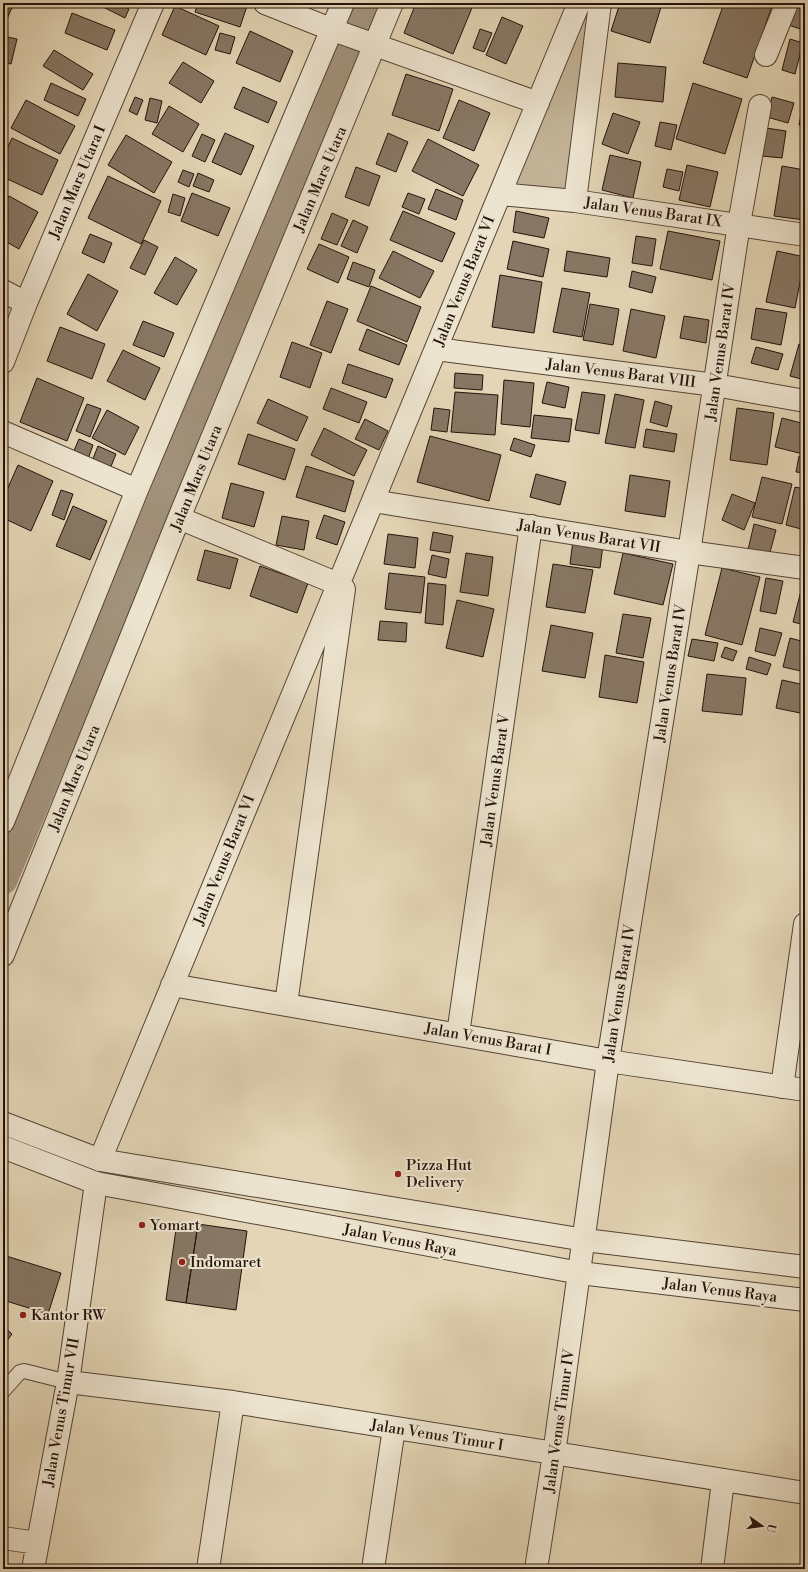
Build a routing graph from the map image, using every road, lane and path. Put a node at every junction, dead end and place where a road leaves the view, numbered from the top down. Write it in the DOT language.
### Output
graph roads {
  1 [pos="153,3"];
  2 [pos="265,3"];
  3 [pos="342,3"];
  4 [pos="392,3"];
  5 [pos="579,3"];
  6 [pos="600,3"];
  7 [pos="787,3"];
  8 [pos="333,30"];
  9 [pos="370,44"];
  10 [pos="766,54"];
  11 [pos="538,103"];
  12 [pos="760,106"];
  13 [pos="500,194"];
  14 [pos="575,201"];
  15 [pos="738,224"];
  16 [pos="805,235"];
  17 [pos="3,292"];
  18 [pos="26,303"];
  19 [pos="436,349"];
  20 [pos="3,362"];
  21 [pos="715,385"];
  22 [pos="805,401"];
  23 [pos="3,432"];
  24 [pos="138,490"];
  25 [pos="373,500"];
  26 [pos="179,518"];
  27 [pos="531,526"];
  28 [pos="689,552"];
  29 [pos="349,559"];
  30 [pos="805,568"];
  31 [pos="338,584"];
  32 [pos="3,822"];
  33 [pos="805,924"];
  34 [pos="3,955"];
  35 [pos="172,985"];
  36 [pos="286,1004"];
  37 [pos="458,1034"];
  38 [pos="608,1061"];
  39 [pos="782,1087"];
  40 [pos="805,1090"];
  41 [pos="3,1123"];
  42 [pos="3,1147"];
  43 [pos="100,1160"];
  44 [pos="96,1183"];
  45 [pos="585,1240"];
  46 [pos="805,1267"];
  47 [pos="580,1273"];
  48 [pos="805,1300"];
  49 [pos="68,1382"];
  50 [pos="3,1391"];
  51 [pos="233,1402"];
  52 [pos="394,1428"];
  53 [pos="554,1454"];
  54 [pos="723,1481"];
  55 [pos="805,1493"];
  56 [pos="3,1538"];
  57 [pos="37,1542"];
  58 [pos="33,1569"];
  59 [pos="208,1569"];
  60 [pos="373,1569"];
  61 [pos="536,1569"];
  62 [pos="712,1569"];
  1 -- 18 [label="street, Jalan Mars Utara I"];
  2 -- 8 [label="street"];
  3 -- 8 [label="street"];
  4 -- 9 [label="street, Jalan Mars Utara"];
  5 -- 11 [label="street, Jalan Venus Barat VI"];
  6 -- 14 [label="street"];
  7 -- 10 [label="street"];
  8 -- 9 [label="street"];
  8 -- 24 [label="street"];
  9 -- 11 [label="street"];
  9 -- 26 [label="street, Jalan Mars Utara"];
  11 -- 13 [label="street, Jalan Venus Barat VI"];
  12 -- 15 [label="street, Jalan Venus Barat IV"];
  13 -- 14 [label="street, Jalan Venus Barat IX"];
  13 -- 19 [label="street, Jalan Venus Barat VI"];
  14 -- 15 [label="street, Jalan Venus Barat IX"];
  15 -- 16 [label="street, Jalan Venus Barat IX"];
  15 -- 21 [label="street, Jalan Venus Barat IV"];
  17 -- 18 [label="street"];
  18 -- 20 [label="street, Jalan Mars Utara I"];
  19 -- 21 [label="street, Jalan Venus Barat VIII"];
  19 -- 25 [label="street, Jalan Venus Barat VI"];
  21 -- 22 [label="street, Jalan Venus Barat VIII"];
  21 -- 28 [label="street, Jalan Venus Barat IV"];
  23 -- 24 [label="street"];
  24 -- 32 [label="street"];
  25 -- 27 [label="street, Jalan Venus Barat VII"];
  25 -- 29 [label="street, Jalan Venus Barat VI"];
  26 -- 31 [label="street"];
  26 -- 34 [label="street, Jalan Mars Utara"];
  27 -- 28 [label="street, Jalan Venus Barat VII"];
  27 -- 37 [label="street, Jalan Venus Barat V"];
  28 -- 30 [label="street, Jalan Venus Barat VII"];
  28 -- 38 [label="street, Jalan Venus Barat IV"];
  29 -- 31 [label="street, Jalan Venus Barat VI"];
  29 -- 36 [label="street, Jalan Venus Barat VI"];
  31 -- 35 [label="street, Jalan Venus Barat VI"];
  33 -- 39 [label="street"];
  35 -- 36 [label="street, Jalan Venus Barat I"];
  35 -- 43 [label="street, Jalan Venus Barat VI"];
  36 -- 37 [label="street, Jalan Venus Barat I"];
  37 -- 38 [label="street, Jalan Venus Barat I"];
  38 -- 39 [label="street, Jalan Venus Barat I"];
  38 -- 45 [label="street, Jalan Venus Barat IV"];
  39 -- 40 [label="street, Jalan Venus Barat I"];
  41 -- 43 [label="street, Jalan Venus Raya"];
  42 -- 44 [label="street, Jalan Venus Raya"];
  43 -- 44 [label="lane"];
  43 -- 45 [label="street, Jalan Venus Raya"];
  44 -- 47 [label="street, Jalan Venus Raya"];
  44 -- 49 [label="street, Jalan Venus Timur VII"];
  45 -- 46 [label="street, Jalan Venus Raya"];
  45 -- 47 [label="street, Jalan Venus Barat IV"];
  47 -- 48 [label="street, Jalan Venus Raya"];
  47 -- 53 [label="street, Jalan Venus Timur IV"];
  49 -- 50 [label="lane"];
  49 -- 51 [label="street, Jalan Venus Timur I"];
  49 -- 57 [label="street, Jalan Venus Timur VII"];
  51 -- 52 [label="street, Jalan Venus Timur I"];
  51 -- 59 [label="street"];
  52 -- 53 [label="street, Jalan Venus Timur I"];
  52 -- 60 [label="street"];
  53 -- 54 [label="street, Jalan Venus Timur I"];
  53 -- 61 [label="street, Jalan Venus Timur IV"];
  54 -- 55 [label="street, Jalan Venus Timur I"];
  54 -- 62 [label="street"];
  56 -- 57 [label="street"];
  57 -- 58 [label="street, Jalan Venus Timur VII"];
}
